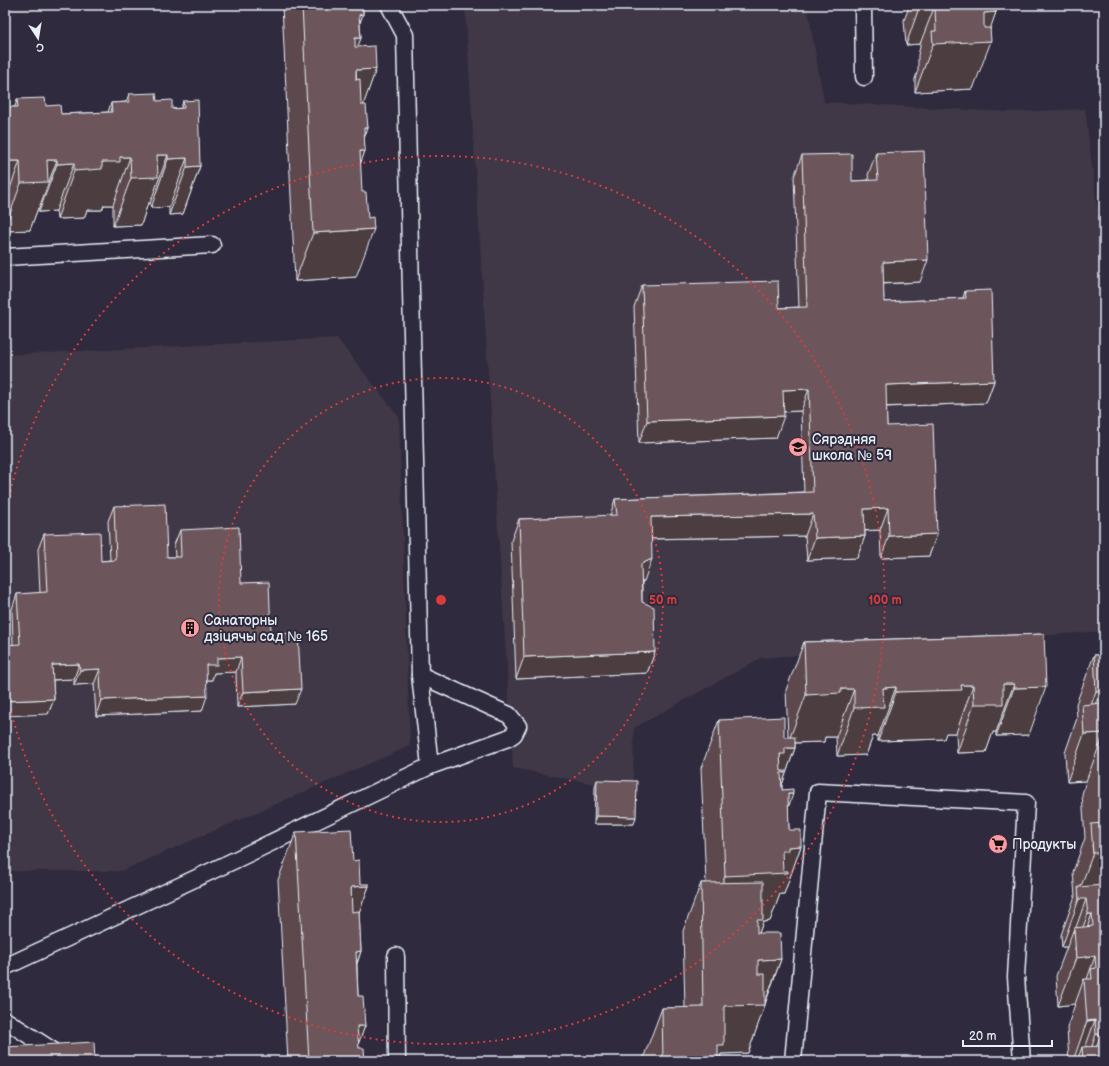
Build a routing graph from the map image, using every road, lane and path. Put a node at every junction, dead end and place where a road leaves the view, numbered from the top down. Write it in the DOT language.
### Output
graph roads {
  1 [pos="389,5"];
  2 [pos="863,5"];
  3 [pos="864,77"];
  4 [pos="212,245"];
  5 [pos="5,257"];
  6 [pos="420,675"];
  7 [pos="430,766"];
  8 [pos="396,956"];
  9 [pos="5,967"];
  10 [pos="5,1020"];
  11 [pos="68,1061"];
  12 [pos="397,1061"];
  13 [pos="793,1061"];
  14 [pos="1022,1061"];
  1 -- 6 [label="lane"];
  2 -- 3 [label="lane"];
  4 -- 5 [label="lane"];
  6 -- 7 [label="lane"];
  6 -- 7 [label="lane"];
  7 -- 9 [label="lane"];
  8 -- 12 [label="lane"];
  10 -- 11 [label="lane"];
  13 -- 14 [label="lane"];
}
